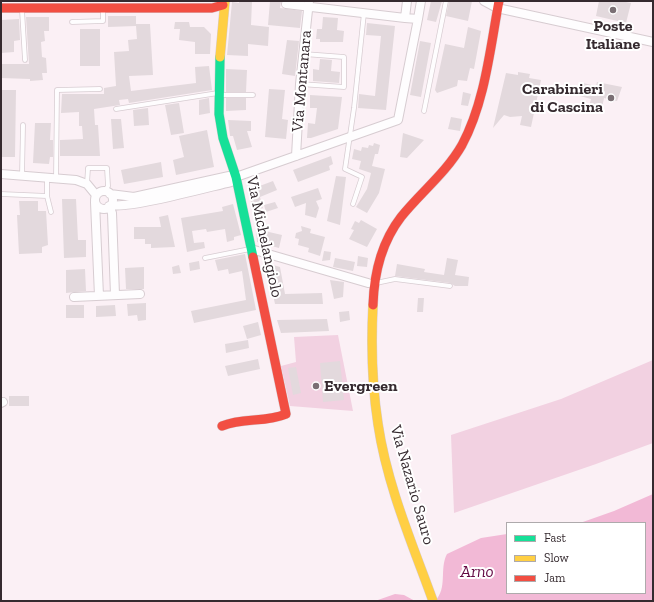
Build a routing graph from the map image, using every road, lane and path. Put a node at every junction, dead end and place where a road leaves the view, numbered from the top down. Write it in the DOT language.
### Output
graph roads {
  1 [pos="407,1"];
  2 [pos="421,1"];
  3 [pos="446,1"];
  4 [pos="484,1"];
  5 [pos="224,3"];
  6 [pos="309,3"];
  7 [pos="286,4"];
  8 [pos="498,4"];
  9 [pos="1,8"];
  10 [pos="21,8"];
  11 [pos="103,8"];
  12 [pos="364,13"];
  13 [pos="405,18"];
  14 [pos="418,19"];
  15 [pos="72,22"];
  16 [pos="653,42"];
  17 [pos="304,54"];
  18 [pos="25,60"];
  19 [pos="300,84"];
  20 [pos="100,89"];
  21 [pos="218,94"];
  22 [pos="253,95"];
  23 [pos="116,108"];
  24 [pos="424,111"];
  25 [pos="23,125"];
  26 [pos="350,137"];
  27 [pos="296,156"];
  28 [pos="1,174"];
  29 [pos="22,176"];
  30 [pos="236,177"];
  31 [pos="52,179"];
  32 [pos="87,184"];
  33 [pos="108,192"];
  34 [pos="1,194"];
  35 [pos="47,196"];
  36 [pos="95,198"];
  37 [pos="353,204"];
  38 [pos="110,205"];
  39 [pos="50,212"];
  40 [pos="251,249"];
  41 [pos="205,258"];
  42 [pos="370,283"];
  43 [pos="450,286"];
  44 [pos="140,294"];
  45 [pos="115,295"];
  46 [pos="98,296"];
  47 [pos="74,297"];
  48 [pos="222,426"];
  49 [pos="433,601"];
  1 -- 13 [label="street"];
  2 -- 14 [label="street"];
  3 -- 24 [label="lane"];
  4 -- 8 [label="street"];
  5 -- 11 [label="main road"];
  5 -- 21 [label="main road, Via Michelangiolo"];
  6 -- 7 [label="street"];
  6 -- 12 [label="street"];
  6 -- 17 [label="street, Via Montanara"];
  8 -- 16 [label="street"];
  8 -- 42 [label="main road, Via Nazario Sauro"];
  9 -- 10 [label="main road"];
  10 -- 11 [label="main road"];
  10 -- 18 [label="lane"];
  11 -- 15 [label="lane"];
  12 -- 13 [label="street"];
  12 -- 26 [label="lane"];
  13 -- 14 [label="street"];
  14 -- 26 [label="street"];
  17 -- 19 [label="street, Via Montanara"];
  17 -- 19 [label="lane"];
  19 -- 27 [label="street, Via Montanara"];
  20 -- 31 [label="lane"];
  21 -- 22 [label="lane"];
  21 -- 23 [label="lane"];
  21 -- 30 [label="main road, Via Michelangiolo"];
  25 -- 29 [label="lane"];
  26 -- 27 [label="street"];
  26 -- 37 [label="lane"];
  27 -- 30 [label="street"];
  28 -- 29 [label="street"];
  29 -- 31 [label="street"];
  30 -- 33 [label="street"];
  30 -- 38 [label="street"];
  30 -- 40 [label="main road, Via Michelangiolo"];
  31 -- 32 [label="street"];
  31 -- 35 [label="lane"];
  32 -- 33 [label="lane"];
  32 -- 36 [label="street"];
  33 -- 36 [label="street"];
  33 -- 38 [label="street"];
  34 -- 35 [label="lane"];
  35 -- 39 [label="lane"];
  36 -- 38 [label="street"];
  36 -- 46 [label="street"];
  38 -- 45 [label="street"];
  40 -- 41 [label="lane"];
  40 -- 42 [label="street"];
  40 -- 48 [label="main road, Via Michelangiolo"];
  42 -- 43 [label="lane"];
  42 -- 49 [label="main road, Via Nazario Sauro"];
  44 -- 45 [label="street"];
  45 -- 46 [label="street"];
  46 -- 47 [label="street"];
}
